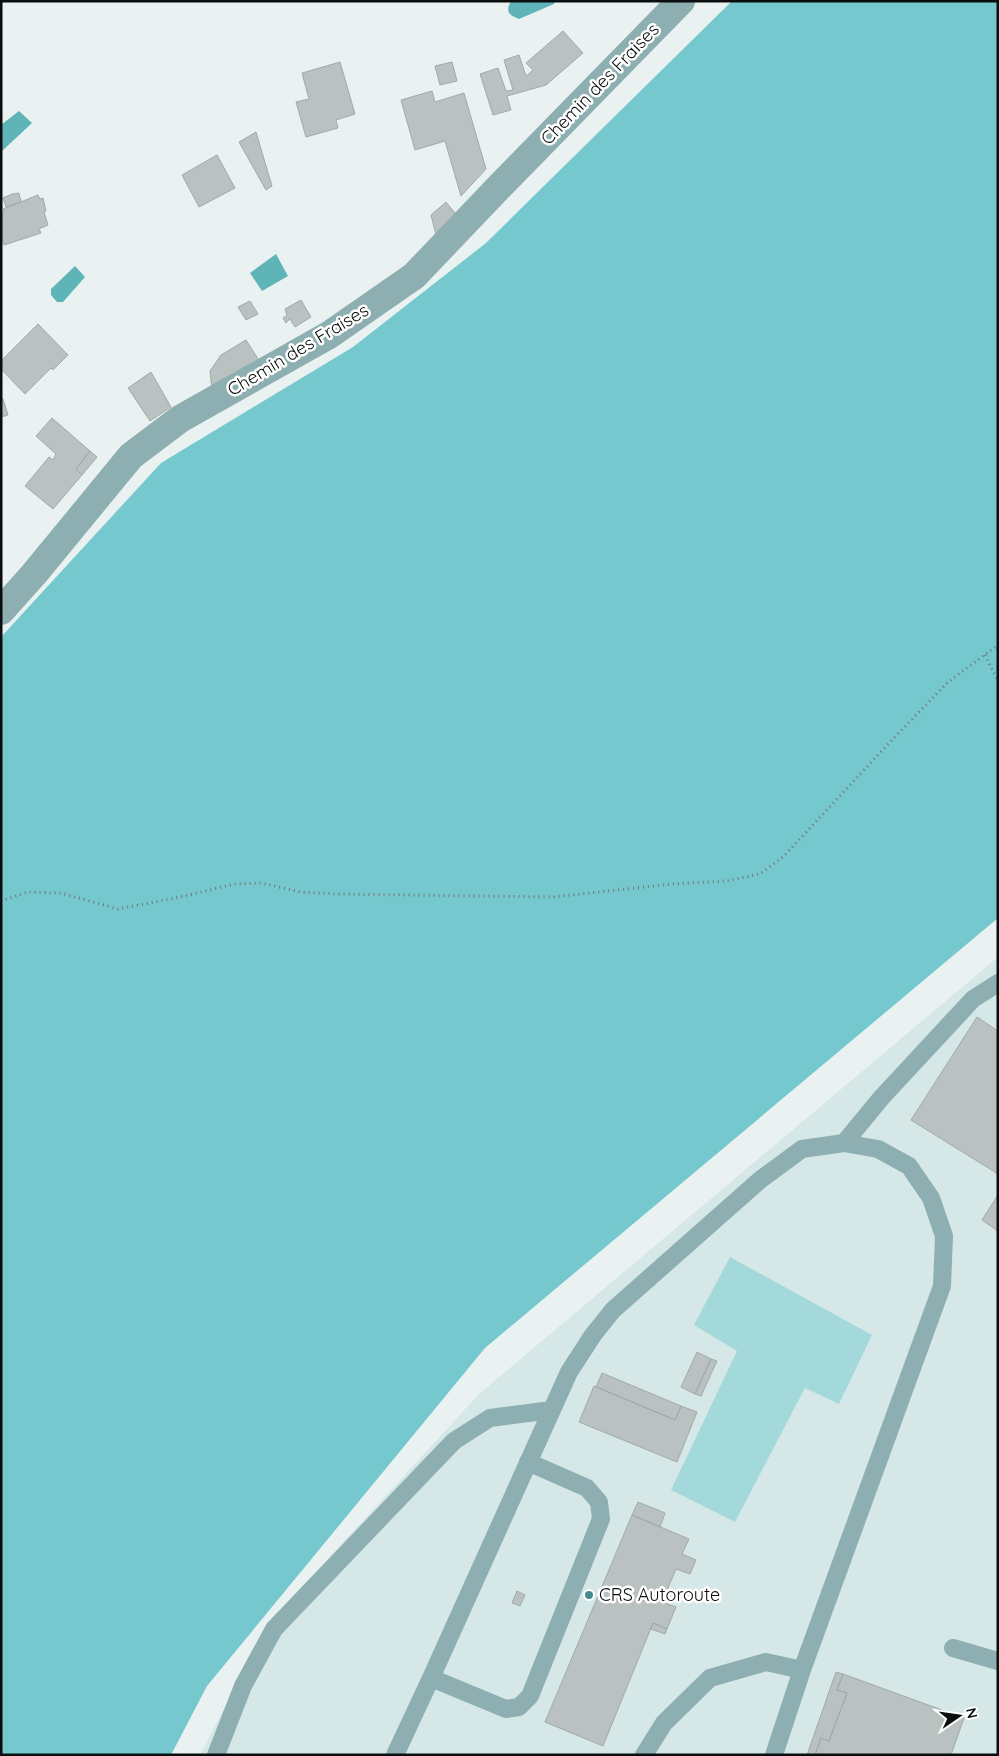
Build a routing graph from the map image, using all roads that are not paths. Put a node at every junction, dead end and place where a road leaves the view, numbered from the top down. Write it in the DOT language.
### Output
graph roads {
  1 [pos="681,1"];
  2 [pos="1,611"];
  3 [pos="998,983"];
  4 [pos="844,1143"];
  5 [pos="552,1410"];
  6 [pos="528,1462"];
  7 [pos="953,1648"];
  8 [pos="998,1661"];
  9 [pos="802,1670"];
  10 [pos="431,1678"];
  11 [pos="216,1755"];
  12 [pos="395,1755"];
  13 [pos="644,1755"];
  14 [pos="774,1755"];
  1 -- 2 [label="street, Chemin des Fraises"];
  3 -- 4 [label="lane"];
  4 -- 5 [label="lane"];
  4 -- 9 [label="lane"];
  5 -- 6 [label="lane"];
  5 -- 11 [label="lane"];
  6 -- 10 [label="lane"];
  6 -- 10 [label="lane"];
  7 -- 8 [label="lane"];
  9 -- 13 [label="lane"];
  9 -- 14 [label="lane"];
  10 -- 12 [label="lane"];
}
